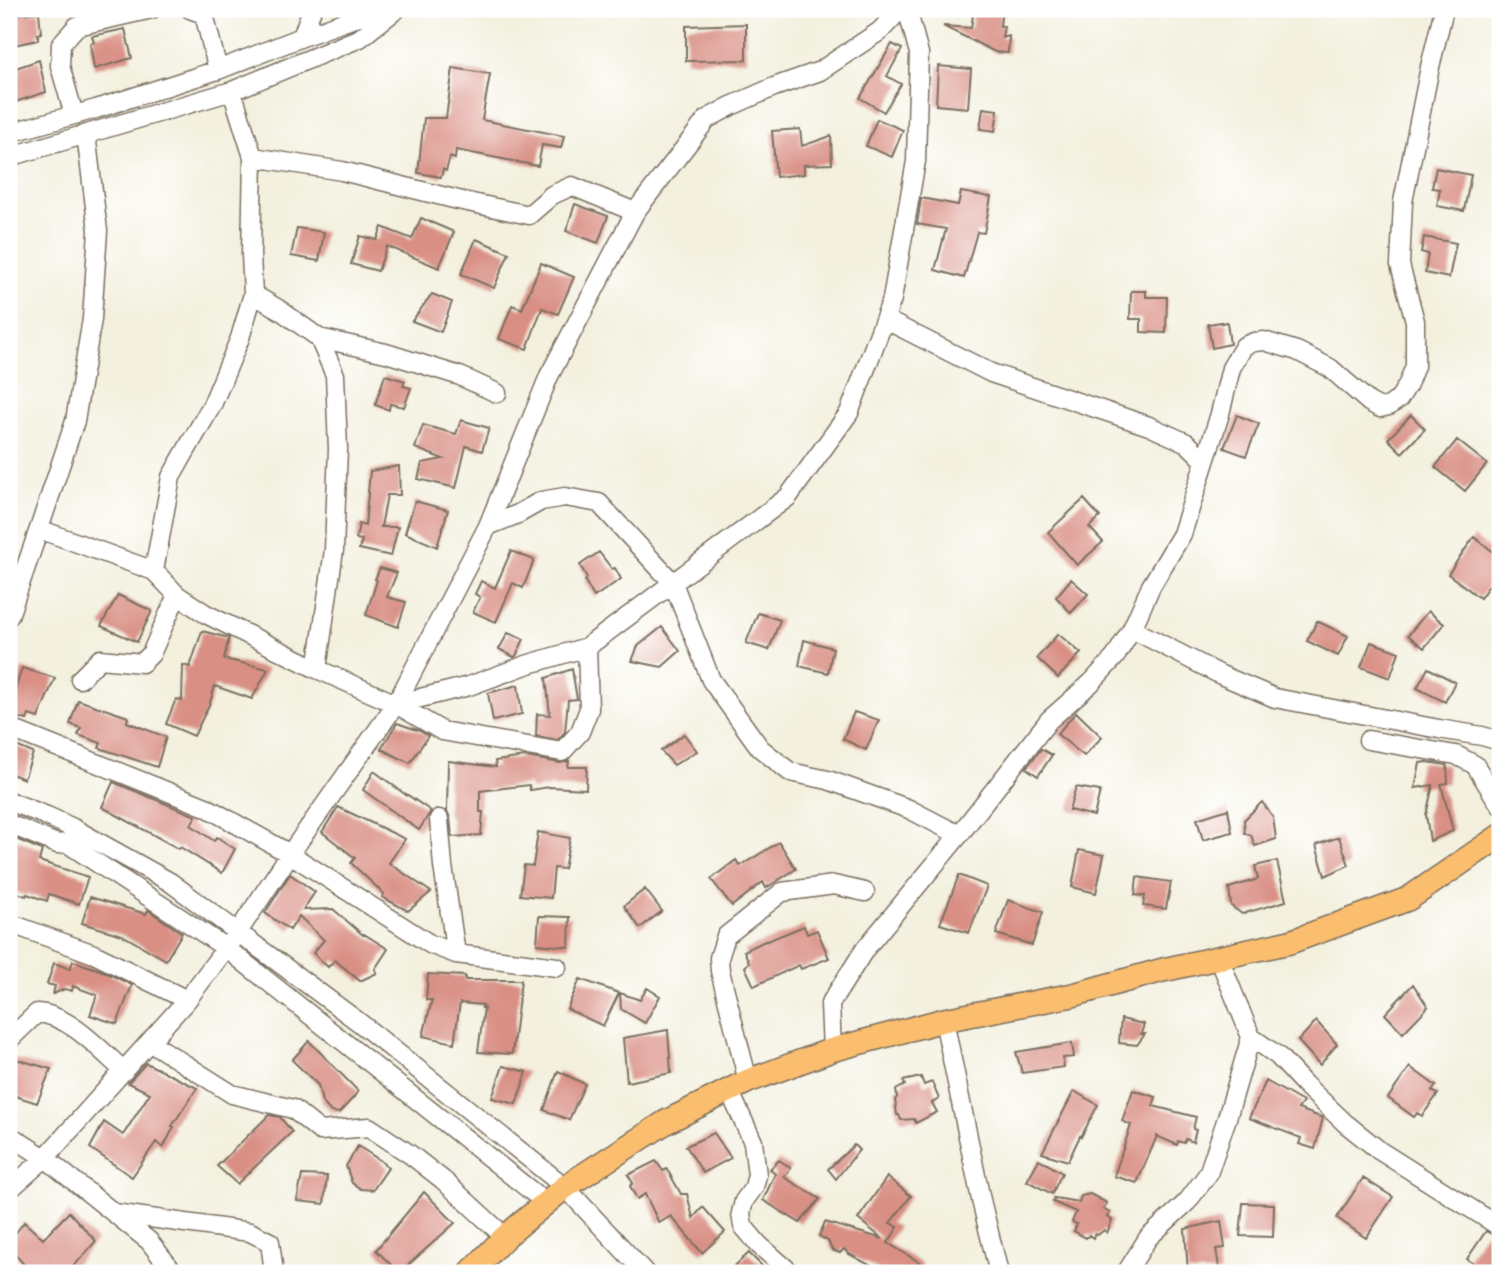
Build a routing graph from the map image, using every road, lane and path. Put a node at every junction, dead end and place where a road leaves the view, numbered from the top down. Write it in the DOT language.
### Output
graph roads {
  1 [pos="152,9"];
  2 [pos="190,9"];
  3 [pos="312,9"];
  4 [pos="379,9"];
  5 [pos="397,9"];
  6 [pos="900,9"];
  7 [pos="907,9"];
  8 [pos="1444,9"];
  9 [pos="352,13"];
  10 [pos="302,37"];
  11 [pos="218,70"];
  12 [pos="232,91"];
  13 [pos="74,115"];
  14 [pos="9,134"];
  15 [pos="86,134"];
  16 [pos="9,157"];
  17 [pos="253,157"];
  18 [pos="635,212"];
  19 [pos="253,294"];
  20 [pos="886,320"];
  21 [pos="319,338"];
  22 [pos="497,393"];
  23 [pos="1205,461"];
  24 [pos="488,526"];
  25 [pos="39,529"];
  26 [pos="154,571"];
  27 [pos="673,583"];
  28 [pos="177,596"];
  29 [pos="9,616"];
  30 [pos="1132,629"];
  31 [pos="587,647"];
  32 [pos="317,668"];
  33 [pos="80,679"];
  34 [pos="396,704"];
  35 [pos="9,728"];
  36 [pos="1368,740"];
  37 [pos="1500,741"];
  38 [pos="9,801"];
  39 [pos="1500,805"];
  40 [pos="439,819"];
  41 [pos="9,824"];
  42 [pos="959,835"];
  43 [pos="1500,836"];
  44 [pos="290,854"];
  45 [pos="865,892"];
  46 [pos="9,923"];
  47 [pos="238,932"];
  48 [pos="226,948"];
  49 [pos="456,954"];
  50 [pos="1219,958"];
  51 [pos="557,967"];
  52 [pos="187,1000"];
  53 [pos="944,1020"];
  54 [pos="1251,1037"];
  55 [pos="9,1040"];
  56 [pos="150,1042"];
  57 [pos="832,1050"];
  58 [pos="124,1070"];
  59 [pos="738,1085"];
  60 [pos="9,1135"];
  61 [pos="45,1158"];
  62 [pos="565,1187"];
  63 [pos="9,1190"];
  64 [pos="545,1202"];
  65 [pos="114,1213"];
  66 [pos="1500,1227"];
  67 [pos="505,1237"];
  68 [pos="174,1273"];
  69 [pos="271,1273"];
  70 [pos="470,1273"];
  71 [pos="645,1273"];
  72 [pos="791,1273"];
  73 [pos="999,1273"];
  74 [pos="1126,1273"];
  1 -- 13 [label="street"];
  2 -- 11 [label="street"];
  3 -- 10 [label="street"];
  4 -- 9 [label="street"];
  5 -- 12 [label="street"];
  6 -- 18 [label="street"];
  7 -- 20 [label="street"];
  8 -- 23 [label="street"];
  9 -- 10 [label="street"];
  10 -- 11 [label="street"];
  11 -- 13 [label="street"];
  12 -- 15 [label="street"];
  12 -- 17 [label="street"];
  13 -- 14 [label="street"];
  15 -- 16 [label="street"];
  15 -- 25 [label="street"];
  17 -- 18 [label="street"];
  17 -- 19 [label="street"];
  18 -- 24 [label="street"];
  19 -- 21 [label="street"];
  19 -- 26 [label="street"];
  20 -- 23 [label="street"];
  20 -- 27 [label="street"];
  21 -- 22 [label="street"];
  21 -- 32 [label="street"];
  23 -- 30 [label="street"];
  24 -- 27 [label="street"];
  24 -- 34 [label="street"];
  25 -- 26 [label="street"];
  25 -- 29 [label="street"];
  26 -- 28 [label="street"];
  27 -- 31 [label="street"];
  27 -- 42 [label="street"];
  28 -- 32 [label="street"];
  28 -- 33 [label="street"];
  30 -- 37 [label="street"];
  30 -- 42 [label="street"];
  31 -- 34 [label="street"];
  31 -- 34 [label="street"];
  32 -- 34 [label="street"];
  34 -- 44 [label="street"];
  35 -- 44 [label="street"];
  36 -- 39 [label="street"];
  38 -- 47 [label="street"];
  40 -- 49 [label="street"];
  41 -- 48 [label="street"];
  42 -- 57 [label="street"];
  43 -- 50 [label="main road"];
  44 -- 47 [label="street"];
  44 -- 49 [label="street"];
  45 -- 59 [label="street"];
  46 -- 52 [label="street"];
  47 -- 48 [label="street"];
  47 -- 62 [label="street"];
  48 -- 52 [label="street"];
  48 -- 64 [label="street"];
  49 -- 51 [label="street"];
  50 -- 53 [label="main road"];
  50 -- 54 [label="street"];
  52 -- 56 [label="street"];
  53 -- 57 [label="main road"];
  53 -- 73 [label="street"];
  54 -- 66 [label="street"];
  54 -- 74 [label="street"];
  55 -- 58 [label="street"];
  56 -- 58 [label="street"];
  56 -- 67 [label="street"];
  57 -- 59 [label="main road"];
  58 -- 61 [label="street"];
  59 -- 62 [label="main road"];
  59 -- 72 [label="street"];
  60 -- 61 [label="street"];
  61 -- 63 [label="street"];
  61 -- 65 [label="street"];
  62 -- 64 [label="main road"];
  62 -- 71 [label="street"];
  64 -- 67 [label="main road"];
  65 -- 68 [label="street"];
  65 -- 69 [label="street"];
  67 -- 70 [label="main road"];
}
